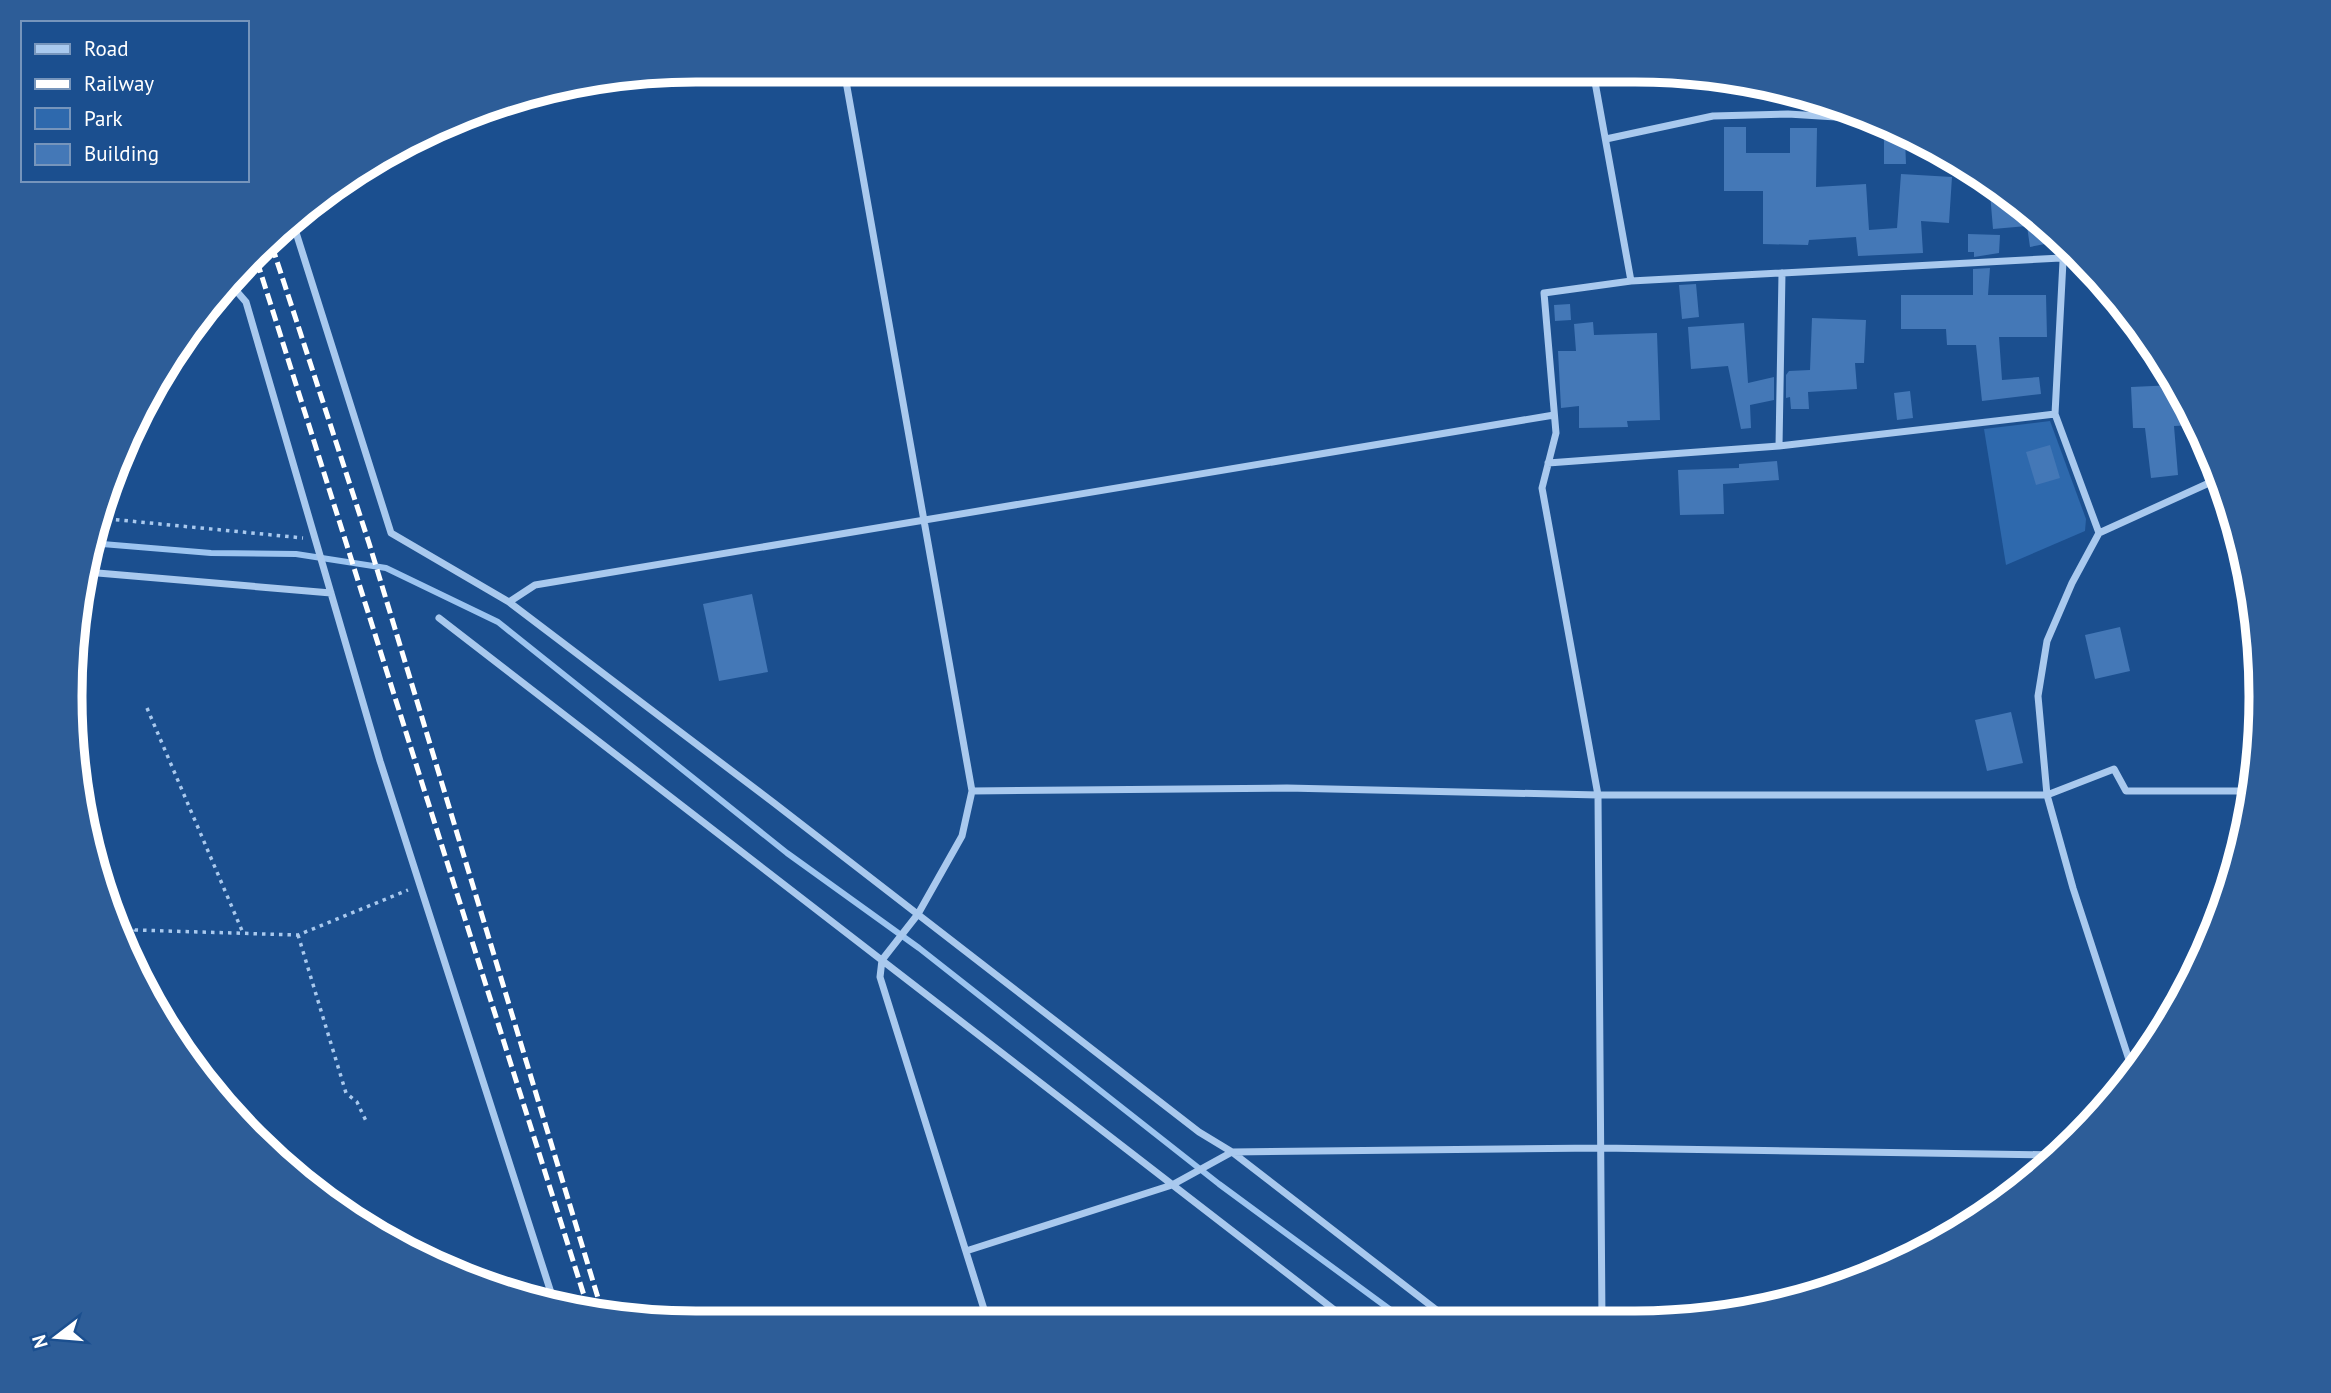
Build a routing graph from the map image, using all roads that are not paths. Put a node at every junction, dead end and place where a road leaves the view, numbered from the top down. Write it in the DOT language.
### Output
graph roads {
  1 [pos="847,82"];
  2 [pos="1595,82"];
  3 [pos="1838,117"];
  4 [pos="1606,139"];
  5 [pos="296,231"];
  6 [pos="2063,257"];
  7 [pos="2066,259"];
  8 [pos="2063,260"];
  9 [pos="1782,273"];
  10 [pos="1631,281"];
  11 [pos="235,291"];
  12 [pos="2055,414"];
  13 [pos="1554,415"];
  14 [pos="1779,446"];
  15 [pos="1548,463"];
  16 [pos="2210,483"];
  17 [pos="923,520"];
  18 [pos="2099,533"];
  19 [pos="95,573"];
  20 [pos="331,593"];
  21 [pos="509,602"];
  22 [pos="439,618"];
  23 [pos="2241,790"];
  24 [pos="972,791"];
  25 [pos="1598,795"];
  26 [pos="2047,795"];
  27 [pos="918,914"];
  28 [pos="882,960"];
  29 [pos="2129,1060"];
  30 [pos="1600,1148"];
  31 [pos="1232,1152"];
  32 [pos="2043,1155"];
  33 [pos="1172,1185"];
  34 [pos="966,1251"];
  35 [pos="551,1293"];
  36 [pos="985,1311"];
  37 [pos="1335,1311"];
  38 [pos="1438,1311"];
  39 [pos="1602,1311"];
  1 -- 17 [label="street"];
  2 -- 4 [label="street"];
  3 -- 4 [label="street"];
  4 -- 10 [label="street"];
  5 -- 21 [label="street"];
  6 -- 8 [label="street"];
  7 -- 8 [label="street"];
  8 -- 9 [label="street"];
  8 -- 12 [label="street"];
  9 -- 10 [label="street"];
  9 -- 14 [label="street"];
  10 -- 13 [label="street"];
  11 -- 20 [label="street"];
  12 -- 14 [label="street"];
  12 -- 18 [label="street"];
  13 -- 15 [label="street"];
  13 -- 17 [label="street"];
  14 -- 15 [label="street"];
  15 -- 25 [label="street"];
  16 -- 18 [label="street"];
  17 -- 21 [label="street"];
  17 -- 24 [label="street"];
  18 -- 26 [label="street"];
  19 -- 20 [label="street"];
  20 -- 35 [label="street"];
  21 -- 27 [label="street"];
  22 -- 28 [label="street"];
  23 -- 26 [label="street"];
  24 -- 25 [label="street"];
  24 -- 27 [label="street"];
  25 -- 26 [label="street"];
  25 -- 30 [label="street"];
  26 -- 29 [label="street"];
  27 -- 28 [label="street"];
  27 -- 31 [label="street"];
  28 -- 33 [label="street"];
  28 -- 34 [label="street"];
  30 -- 31 [label="street"];
  30 -- 32 [label="street"];
  30 -- 39 [label="street"];
  31 -- 33 [label="street"];
  31 -- 38 [label="street"];
  33 -- 34 [label="street"];
  33 -- 37 [label="street"];
  34 -- 36 [label="street"];
}
